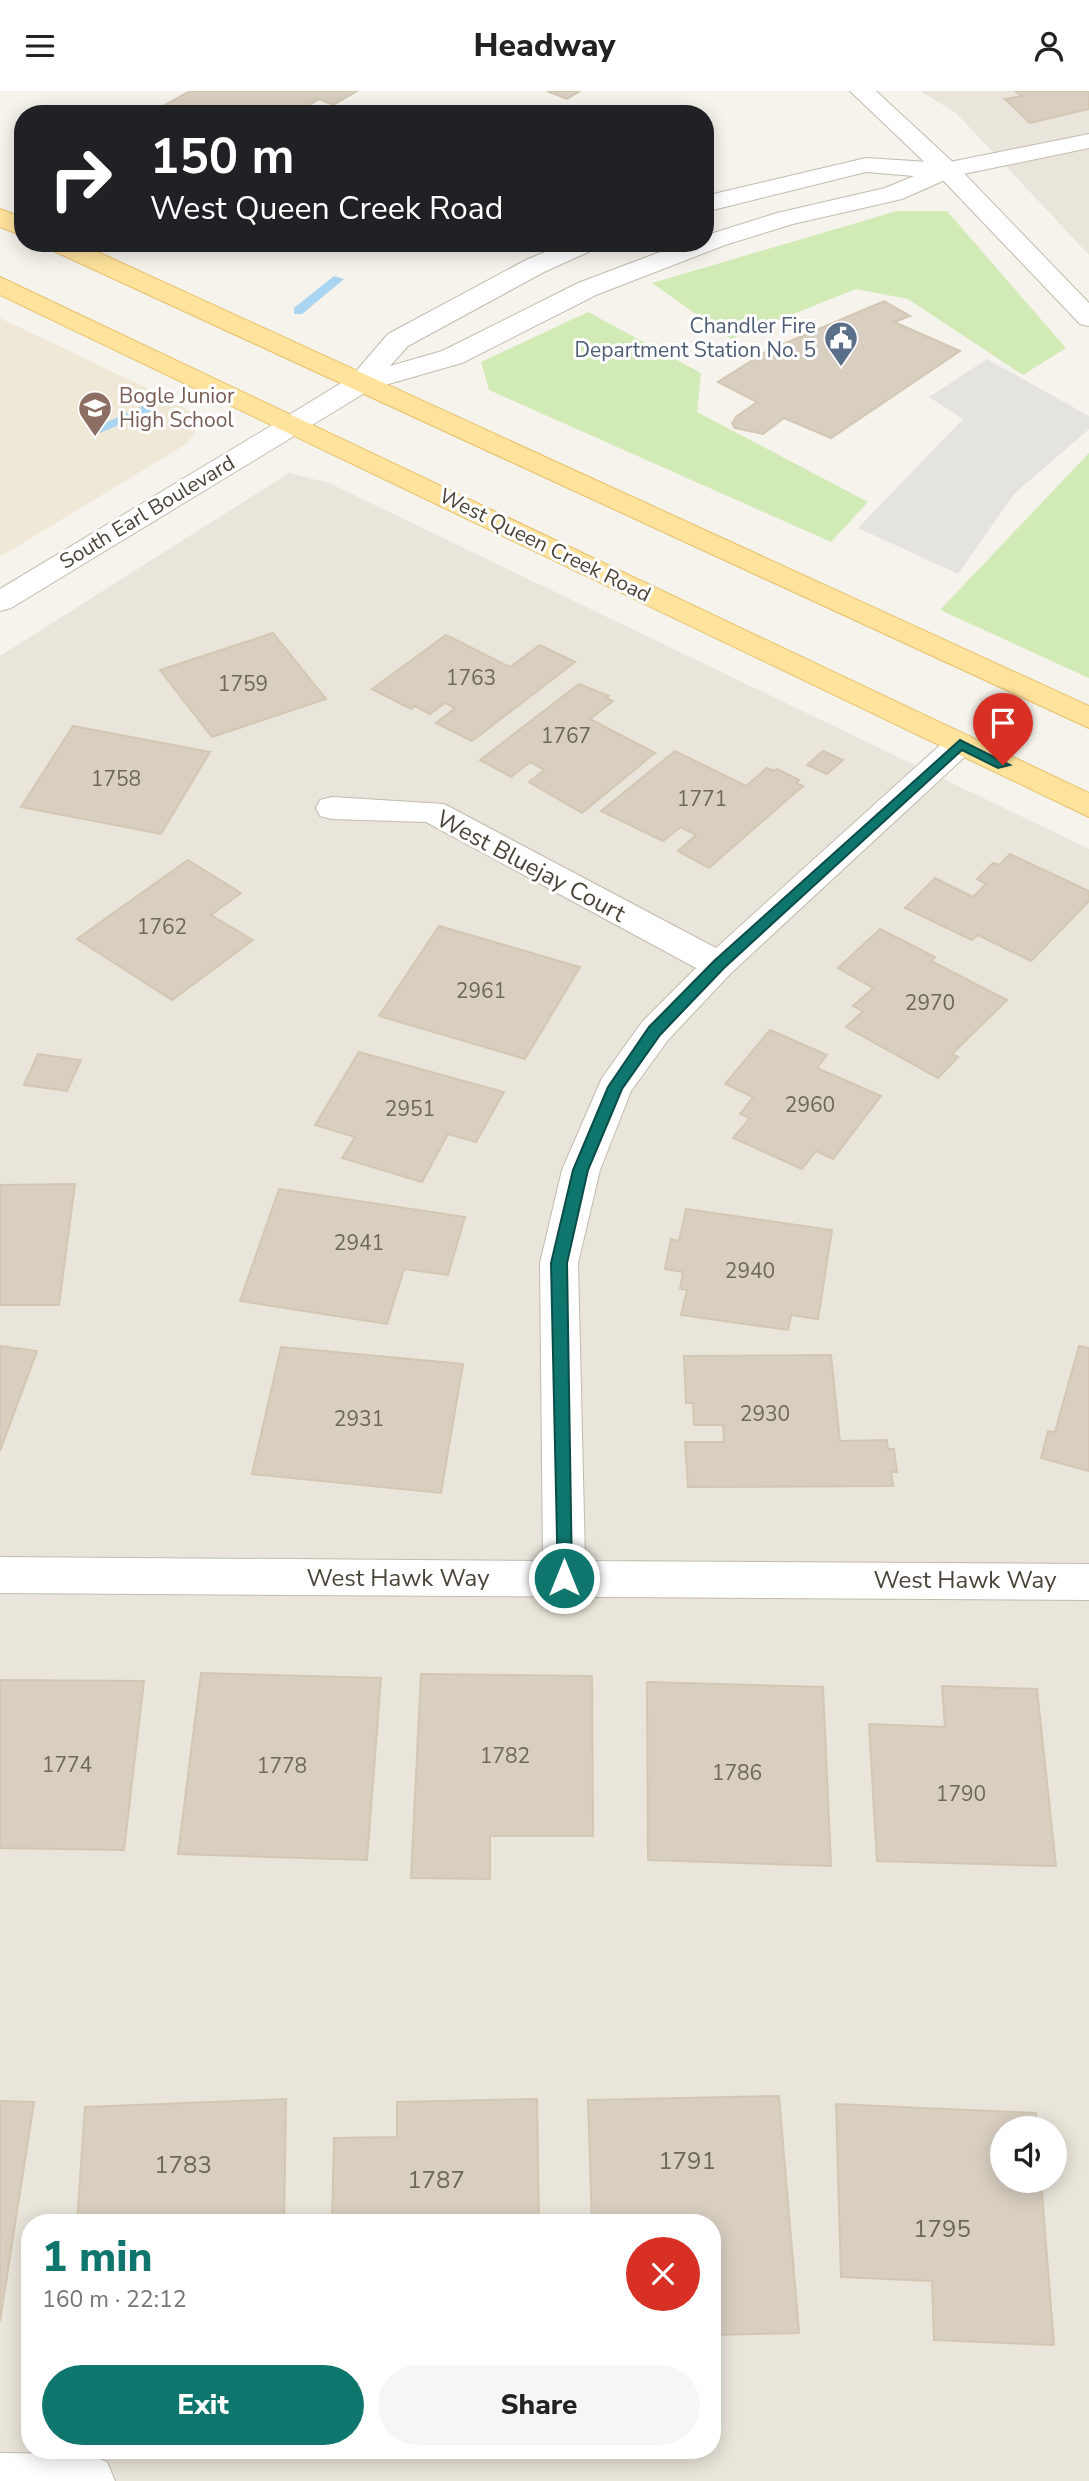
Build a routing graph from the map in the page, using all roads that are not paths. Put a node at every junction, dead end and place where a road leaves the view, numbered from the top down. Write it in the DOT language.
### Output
graph roads {
  1 [pos="862,91"];
  2 [pos="1089,141"];
  3 [pos="947,170"];
  4 [pos="714,202"];
  5 [pos="714,243"];
  6 [pos="76,252"];
  7 [pos="566,252"];
  8 [pos="686,252"];
  9 [pos="0,285"];
  10 [pos="1089,318"];
  11 [pos="361,383"];
  12 [pos="294,424"];
  13 [pos="0,602"];
  14 [pos="1089,718"];
  15 [pos="960,744"];
  16 [pos="1089,806"];
  17 [pos="332,808"];
  18 [pos="719,965"];
  19 [pos="0,1575"];
  20 [pos="564,1578"];
  21 [pos="1089,1582"];
  22 [pos="0,2480"];
  23 [pos="88,2481"];
  1 -- 3 [label="street"];
  2 -- 3 [label="street"];
  3 -- 4 [label="street"];
  3 -- 5 [label="street"];
  3 -- 10 [label="street"];
  6 -- 11 [label="main road"];
  7 -- 11 [label="street"];
  8 -- 11 [label="street"];
  9 -- 12 [label="main road, West Queen Creek Road"];
  11 -- 12 [label="street, South Earl Boulevard"];
  11 -- 14 [label="main road"];
  12 -- 13 [label="street, South Earl Boulevard"];
  12 -- 15 [label="main road, West Queen Creek Road"];
  15 -- 16 [label="main road, West Queen Creek Road"];
  15 -- 18 [label="street"];
  17 -- 18 [label="street, West Bluejay Court"];
  18 -- 20 [label="street"];
  19 -- 20 [label="street, West Hawk Way"];
  20 -- 21 [label="street, West Hawk Way"];
  22 -- 23 [label="street"];
}
